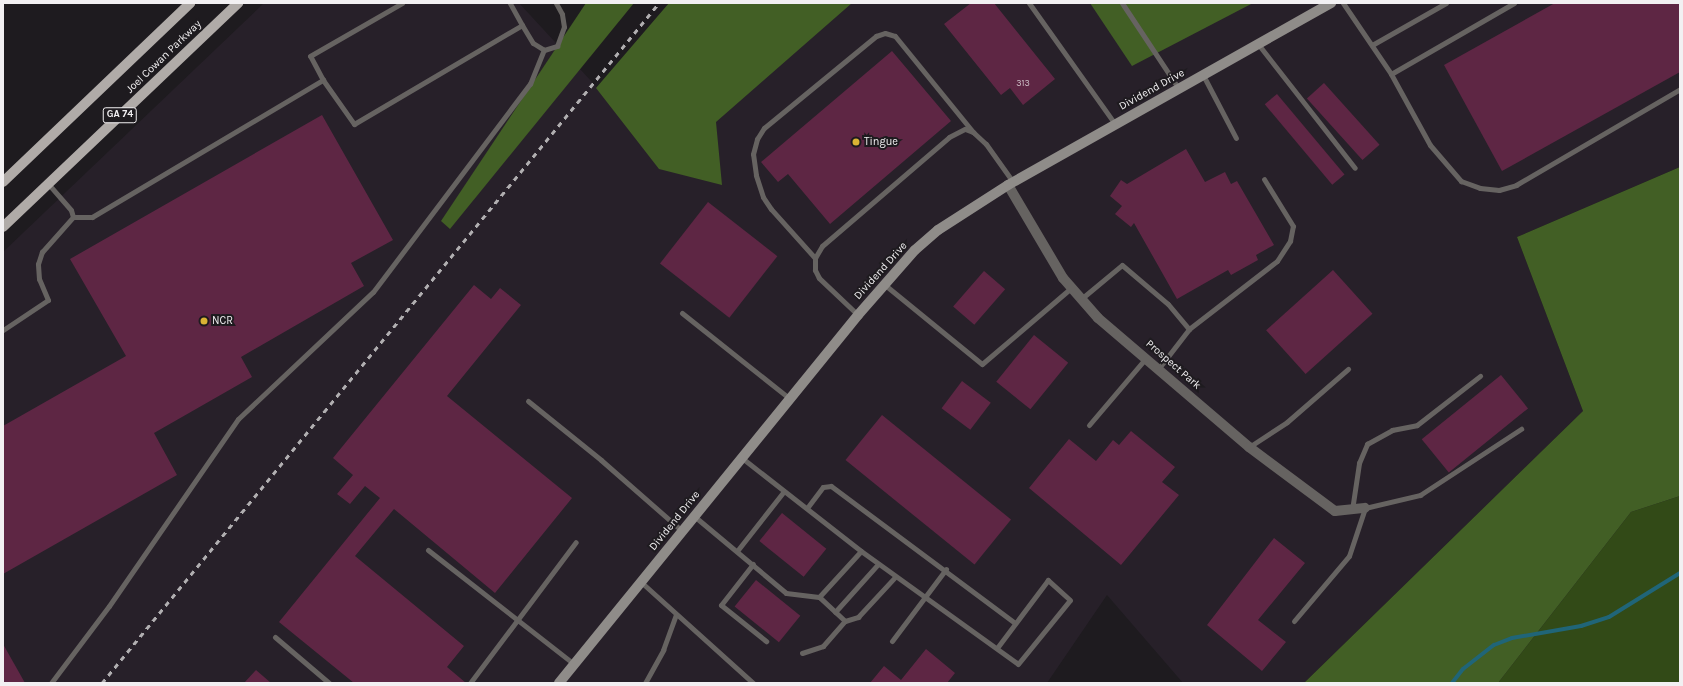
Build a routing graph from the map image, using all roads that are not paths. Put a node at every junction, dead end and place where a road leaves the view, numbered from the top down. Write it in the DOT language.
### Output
graph roads {
  1 [pos="190,3"];
  2 [pos="238,3"];
  3 [pos="402,3"];
  4 [pos="510,3"];
  5 [pos="556,3"];
  6 [pos="1029,3"];
  7 [pos="1122,3"];
  8 [pos="1331,3"];
  9 [pos="1343,3"];
  10 [pos="1446,3"];
  11 [pos="1514,3"];
  12 [pos="1318,6"];
  13 [pos="522,25"];
  14 [pos="1258,44"];
  15 [pos="1372,45"];
  16 [pos="544,50"];
  17 [pos="1391,74"];
  18 [pos="1203,75"];
  19 [pos="323,80"];
  20 [pos="1179,89"];
  21 [pos="1680,89"];
  22 [pos="1116,124"];
  23 [pos="974,132"];
  24 [pos="1236,138"];
  25 [pos="1355,168"];
  26 [pos="1264,179"];
  27 [pos="3,182"];
  28 [pos="48,184"];
  29 [pos="1011,184"];
  30 [pos="73,217"];
  31 [pos="3,227"];
  32 [pos="815,258"];
  33 [pos="884,285"];
  34 [pos="1071,288"];
  35 [pos="1080,300"];
  36 [pos="682,313"];
  37 [pos="858,315"];
  38 [pos="1189,329"];
  39 [pos="3,330"];
  40 [pos="1146,358"];
  41 [pos="1159,368"];
  42 [pos="1348,369"];
  43 [pos="1480,376"];
  44 [pos="790,399"];
  45 [pos="528,401"];
  46 [pos="1089,425"];
  47 [pos="1521,429"];
  48 [pos="1249,447"];
  49 [pos="742,458"];
  50 [pos="784,491"];
  51 [pos="807,508"];
  52 [pos="1365,508"];
  53 [pos="1352,510"];
  54 [pos="694,516"];
  55 [pos="682,531"];
  56 [pos="576,542"];
  57 [pos="428,550"];
  58 [pos="737,551"];
  59 [pos="861,551"];
  60 [pos="753,564"];
  61 [pos="878,564"];
  62 [pos="946,569"];
  63 [pos="895,577"];
  64 [pos="641,582"];
  65 [pos="819,597"];
  66 [pos="923,597"];
  67 [pos="835,612"];
  68 [pos="676,614"];
  69 [pos="1294,620"];
  70 [pos="517,621"];
  71 [pos="845,621"];
  72 [pos="1015,623"];
  73 [pos="276,637"];
  74 [pos="892,640"];
  75 [pos="766,641"];
  76 [pos="997,648"];
  77 [pos="802,653"];
  78 [pos="574,664"];
  79 [pos="51,683"];
  80 [pos="329,683"];
  81 [pos="470,683"];
  82 [pos="559,683"];
  83 [pos="645,683"];
  84 [pos="753,683"];
  1 -- 27 [label="main road, Joel Cowan Parkway / GA 74"];
  2 -- 28 [label="main road, Joel Cowan Parkway / GA 74"];
  3 -- 19 [label="lane"];
  4 -- 13 [label="lane"];
  5 -- 16 [label="lane"];
  6 -- 22 [label="lane"];
  7 -- 20 [label="lane"];
  8 -- 12 [label="street, Dividend Drive"];
  9 -- 15 [label="lane"];
  10 -- 15 [label="lane"];
  11 -- 17 [label="lane"];
  12 -- 14 [label="street, Dividend Drive"];
  13 -- 16 [label="lane"];
  13 -- 19 [label="lane"];
  14 -- 18 [label="street, Dividend Drive"];
  14 -- 25 [label="lane"];
  15 -- 17 [label="lane"];
  16 -- 79 [label="lane"];
  17 -- 21 [label="lane"];
  18 -- 20 [label="street, Dividend Drive"];
  18 -- 24 [label="lane"];
  19 -- 30 [label="lane"];
  20 -- 22 [label="street, Dividend Drive"];
  22 -- 29 [label="street, Dividend Drive"];
  23 -- 29 [label="lane"];
  23 -- 32 [label="lane"];
  23 -- 32 [label="lane"];
  26 -- 38 [label="lane"];
  28 -- 30 [label="lane"];
  28 -- 31 [label="main road, Joel Cowan Parkway / GA 74"];
  29 -- 33 [label="street, Dividend Drive"];
  29 -- 34 [label="street, Prospect Park"];
  30 -- 39 [label="lane"];
  32 -- 37 [label="lane"];
  33 -- 34 [label="lane"];
  33 -- 37 [label="street, Dividend Drive"];
  34 -- 35 [label="street, Prospect Park"];
  35 -- 38 [label="lane"];
  35 -- 40 [label="street, Prospect Park"];
  36 -- 44 [label="lane"];
  37 -- 44 [label="street, Dividend Drive"];
  38 -- 41 [label="lane"];
  40 -- 41 [label="street, Prospect Park"];
  40 -- 46 [label="lane"];
  41 -- 48 [label="street, Prospect Park"];
  42 -- 48 [label="lane"];
  43 -- 53 [label="lane"];
  44 -- 49 [label="street, Dividend Drive"];
  45 -- 55 [label="lane"];
  47 -- 52 [label="lane"];
  48 -- 53 [label="street, Prospect Park"];
  49 -- 50 [label="lane"];
  49 -- 54 [label="street, Dividend Drive"];
  50 -- 51 [label="lane"];
  50 -- 58 [label="lane"];
  51 -- 59 [label="lane"];
  51 -- 62 [label="lane"];
  52 -- 53 [label="street, Prospect Park"];
  52 -- 69 [label="lane"];
  54 -- 55 [label="street, Dividend Drive"];
  54 -- 58 [label="lane"];
  55 -- 64 [label="street, Dividend Drive"];
  56 -- 70 [label="lane"];
  57 -- 70 [label="lane"];
  58 -- 60 [label="lane"];
  59 -- 61 [label="lane"];
  59 -- 65 [label="lane"];
  60 -- 65 [label="lane"];
  60 -- 75 [label="lane"];
  61 -- 63 [label="lane"];
  61 -- 67 [label="lane"];
  62 -- 66 [label="lane"];
  62 -- 72 [label="lane"];
  63 -- 66 [label="lane"];
  63 -- 71 [label="lane"];
  64 -- 68 [label="lane"];
  64 -- 78 [label="street, Dividend Drive"];
  65 -- 67 [label="lane"];
  66 -- 74 [label="lane"];
  66 -- 76 [label="lane"];
  67 -- 71 [label="lane"];
  68 -- 83 [label="lane"];
  68 -- 84 [label="lane"];
  70 -- 78 [label="lane"];
  70 -- 81 [label="lane"];
  71 -- 77 [label="lane"];
  72 -- 76 [label="lane"];
  72 -- 76 [label="lane"];
  73 -- 80 [label="lane"];
  78 -- 82 [label="street, Dividend Drive"];
}
